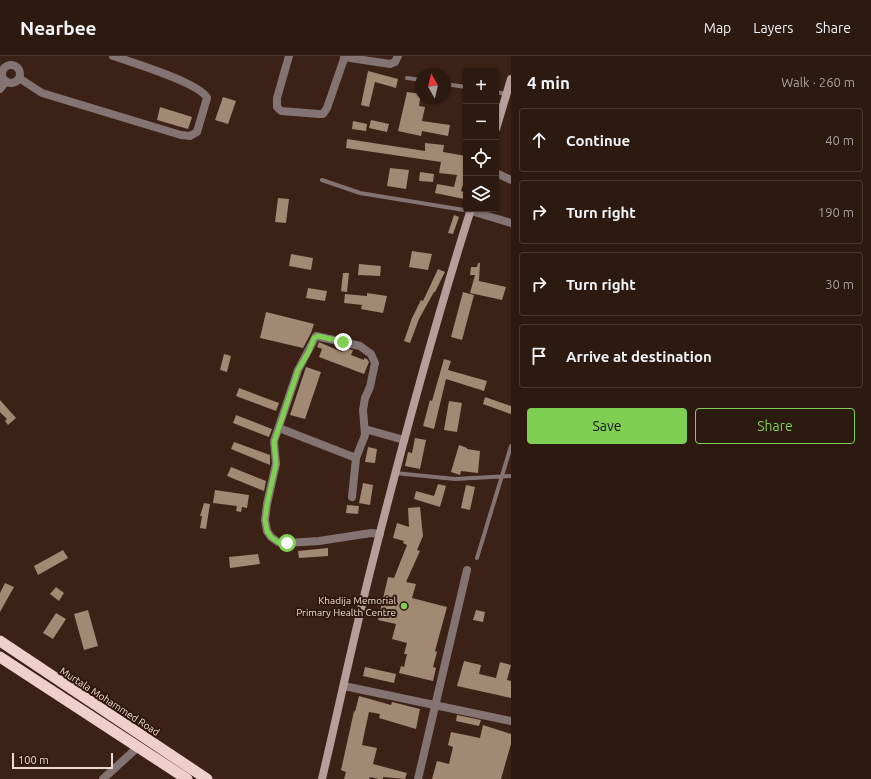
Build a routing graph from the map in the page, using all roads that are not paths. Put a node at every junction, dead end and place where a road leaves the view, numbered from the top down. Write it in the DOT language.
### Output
graph roads {
  1 [pos="13,56"];
  2 [pos="113,56"];
  3 [pos="289,56"];
  4 [pos="398,56"];
  5 [pos="344,57"];
  6 [pos="12,65"];
  7 [pos="19,78"];
  8 [pos="407,78"];
  9 [pos="415,79"];
  10 [pos="511,79"];
  11 [pos="6,81"];
  12 [pos="451,85"];
  13 [pos="463,87"];
  14 [pos="0,89"];
  15 [pos="499,93"];
  16 [pos="507,94"];
  17 [pos="499,119"];
  18 [pos="499,174"];
  19 [pos="322,180"];
  20 [pos="511,180"];
  21 [pos="463,209"];
  22 [pos="470,212"];
  23 [pos="478,212"];
  24 [pos="511,222"];
  25 [pos="279,428"];
  26 [pos="365,429"];
  27 [pos="404,440"];
  28 [pos="511,446"];
  29 [pos="356,458"];
  30 [pos="395,472"];
  31 [pos="501,476"];
  32 [pos="511,476"];
  33 [pos="352,497"];
  34 [pos="380,534"];
  35 [pos="477,558"];
  36 [pos="467,570"];
  37 [pos="0,641"];
  38 [pos="0,657"];
  39 [pos="344,686"];
  40 [pos="435,706"];
  41 [pos="511,720"];
  42 [pos="138,747"];
  43 [pos="103,779"];
  44 [pos="187,779"];
  45 [pos="207,779"];
  46 [pos="322,779"];
  47 [pos="418,779"];
  1 -- 6 [label="street"];
  2 -- 7 [label="street"];
  3 -- 5 [label="street"];
  4 -- 5 [label="street"];
  6 -- 7 [label="street"];
  6 -- 11 [label="street"];
  7 -- 11 [label="street"];
  8 -- 9 [label="lane"];
  10 -- 16 [label="main road"];
  11 -- 14 [label="street"];
  12 -- 13 [label="lane"];
  15 -- 16 [label="lane"];
  16 -- 17 [label="main road"];
  18 -- 20 [label="street"];
  19 -- 21 [label="lane"];
  22 -- 27 [label="main road"];
  23 -- 24 [label="street"];
  25 -- 26 [label="street"];
  25 -- 29 [label="street"];
  25 -- 34 [label="street"];
  26 -- 27 [label="street"];
  26 -- 29 [label="street"];
  27 -- 30 [label="main road"];
  28 -- 31 [label="lane"];
  29 -- 33 [label="street"];
  30 -- 31 [label="lane"];
  30 -- 34 [label="main road"];
  31 -- 32 [label="lane"];
  31 -- 35 [label="lane"];
  34 -- 39 [label="main road"];
  36 -- 40 [label="street"];
  37 -- 45 [label="highway, Murtala Mohammed Road"];
  38 -- 42 [label="highway"];
  39 -- 40 [label="street"];
  39 -- 46 [label="main road"];
  40 -- 41 [label="street"];
  40 -- 47 [label="street"];
  42 -- 43 [label="street"];
  42 -- 44 [label="highway"];
}
